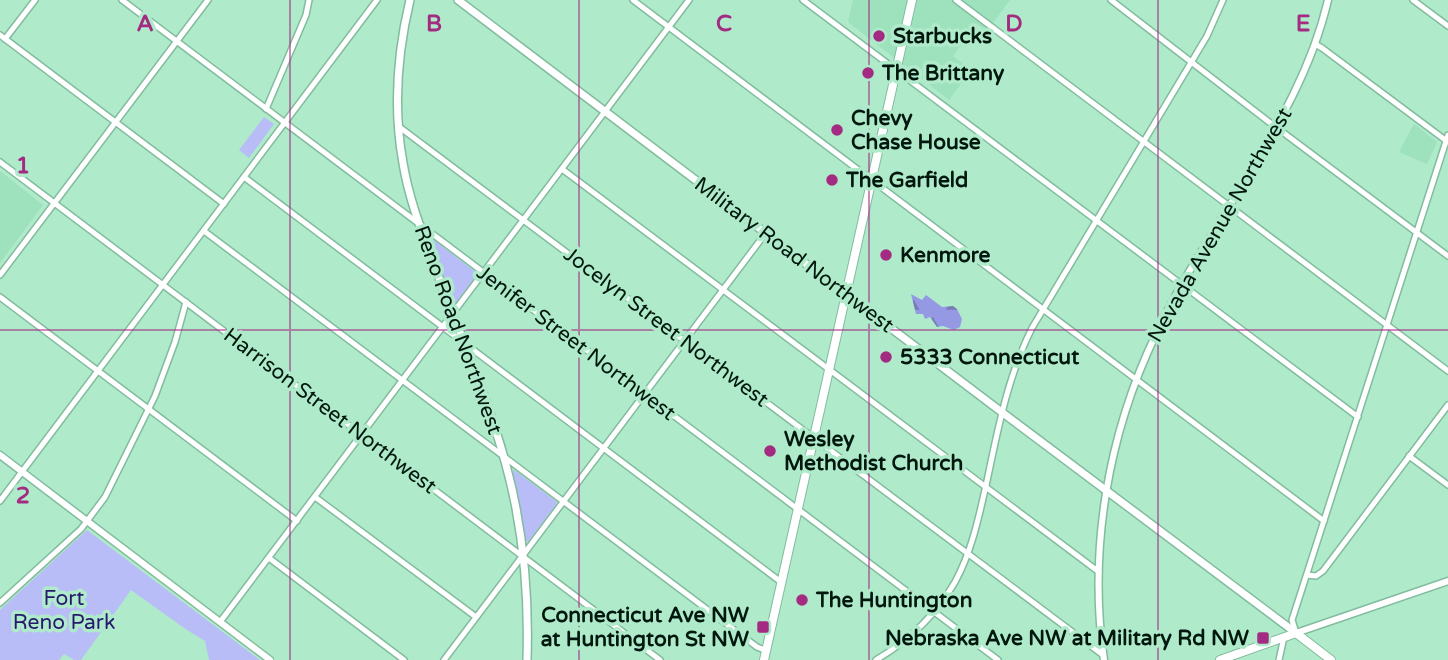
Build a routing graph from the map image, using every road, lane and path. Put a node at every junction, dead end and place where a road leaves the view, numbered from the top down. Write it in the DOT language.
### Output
graph roads {
  1 [pos="35,0"];
  2 [pos="122,0"];
  3 [pos="208,0"];
  4 [pos="309,0"];
  5 [pos="377,0"];
  6 [pos="410,0"];
  7 [pos="458,0"];
  8 [pos="633,0"];
  9 [pos="689,0"];
  10 [pos="803,0"];
  11 [pos="912,0"];
  12 [pos="956,0"];
  13 [pos="1111,0"];
  14 [pos="1223,0"];
  15 [pos="1328,0"];
  16 [pos="1413,0"];
  17 [pos="1448,26"];
  18 [pos="669,27"];
  19 [pos="3,37"];
  20 [pos="177,41"];
  21 [pos="1315,44"];
  22 [pos="1191,62"];
  23 [pos="896,70"];
  24 [pos="266,109"];
  25 [pos="605,112"];
  26 [pos="116,122"];
  27 [pos="285,124"];
  28 [pos="398,126"];
  29 [pos="1276,127"];
  30 [pos="1447,139"];
  31 [pos="1143,141"];
  32 [pos="0,162"];
  33 [pos="562,169"];
  34 [pos="244,177"];
  35 [pos="872,180"];
  36 [pos="55,203"];
  37 [pos="224,204"];
  38 [pos="1229,206"];
  39 [pos="524,220"];
  40 [pos="1096,220"];
  41 [pos="420,225"];
  42 [pos="204,230"];
  43 [pos="1417,233"];
  44 [pos="765,234"];
  45 [pos="1448,256"];
  46 [pos="484,273"];
  47 [pos="0,275"];
  48 [pos="163,285"];
  49 [pos="1182,285"];
  50 [pos="723,290"];
  51 [pos="846,295"];
  52 [pos="0,297"];
  53 [pos="186,302"];
  54 [pos="1043,309"];
  55 [pos="453,314"];
  56 [pos="1387,324"];
  57 [pos="443,327"];
  58 [pos="684,341"];
  59 [pos="463,342"];
  60 [pos="829,370"];
  61 [pos="98,371"];
  62 [pos="1448,371"];
  63 [pos="1137,379"];
  64 [pos="402,381"];
  65 [pos="645,394"];
  66 [pos="1448,405"];
  67 [pos="149,410"];
  68 [pos="1002,413"];
  69 [pos="1358,417"];
  70 [pos="362,435"];
  71 [pos="814,439"];
  72 [pos="604,448"];
  73 [pos="0,455"];
  74 [pos="503,456"];
  75 [pos="1409,456"];
  76 [pos="22,472"];
  77 [pos="1448,485"];
  78 [pos="985,488"];
  79 [pos="1107,491"];
  80 [pos="316,496"];
  81 [pos="0,501"];
  82 [pos="563,502"];
  83 [pos="798,510"];
  84 [pos="87,521"];
  85 [pos="297,521"];
  86 [pos="1324,521"];
  87 [pos="968,554"];
  88 [pos="523,556"];
  89 [pos="269,558"];
  90 [pos="1099,572"];
  91 [pos="1307,575"];
  92 [pos="1448,581"];
  93 [pos="782,582"];
  94 [pos="0,603"];
  95 [pos="934,612"];
  96 [pos="476,617"];
  97 [pos="220,622"];
  98 [pos="1296,633"];
  99 [pos="1284,638"];
  100 [pos="765,655"];
  101 [pos="1103,657"];
  102 [pos="884,658"];
  103 [pos="270,660"];
  104 [pos="404,660"];
  105 [pos="444,660"];
  106 [pos="527,660"];
  107 [pos="660,660"];
  108 [pos="876,660"];
  109 [pos="998,660"];
  110 [pos="1220,660"];
  111 [pos="1279,660"];
  112 [pos="1331,660"];
  1 -- 19 [label="street"];
  2 -- 20 [label="street, Jenifer Street Northwest"];
  3 -- 20 [label="street"];
  4 -- 24 [label="street"];
  5 -- 27 [label="street"];
  6 -- 28 [label="main road, Reno Road Northwest"];
  7 -- 25 [label="main road, Military Road Northwest"];
  8 -- 18 [label="street"];
  9 -- 18 [label="street"];
  10 -- 23 [label="street"];
  11 -- 23 [label="main road"];
  12 -- 31 [label="street"];
  13 -- 22 [label="street"];
  14 -- 22 [label="street"];
  15 -- 21 [label="street, Nevada Avenue Northwest"];
  16 -- 17 [label="street"];
  18 -- 25 [label="street"];
  18 -- 35 [label="street"];
  19 -- 26 [label="street"];
  20 -- 24 [label="street, Jenifer Street Northwest"];
  20 -- 26 [label="street"];
  21 -- 29 [label="street, Nevada Avenue Northwest"];
  21 -- 30 [label="street"];
  22 -- 29 [label="street"];
  22 -- 31 [label="street"];
  23 -- 35 [label="main road"];
  23 -- 40 [label="street"];
  24 -- 27 [label="street, Jenifer Street Northwest"];
  25 -- 33 [label="street"];
  25 -- 44 [label="main road, Military Road Northwest"];
  26 -- 36 [label="street"];
  26 -- 37 [label="street"];
  27 -- 34 [label="street"];
  27 -- 41 [label="street, Jenifer Street Northwest"];
  28 -- 39 [label="street, Jocelyn Street Northwest"];
  28 -- 41 [label="main road, Reno Road Northwest"];
  29 -- 38 [label="street, Nevada Avenue Northwest"];
  29 -- 43 [label="street"];
  30 -- 43 [label="street"];
  31 -- 38 [label="street"];
  31 -- 40 [label="street"];
  32 -- 36 [label="street, Harrison Street Northwest"];
  33 -- 39 [label="street"];
  33 -- 50 [label="street"];
  34 -- 37 [label="street"];
  34 -- 57 [label="street"];
  35 -- 51 [label="main road"];
  35 -- 54 [label="street"];
  36 -- 47 [label="street"];
  36 -- 48 [label="street, Harrison Street Northwest"];
  37 -- 42 [label="street"];
  38 -- 49 [label="street, Nevada Avenue Northwest"];
  38 -- 56 [label="street"];
  39 -- 46 [label="street"];
  39 -- 58 [label="street, Jocelyn Street Northwest"];
  40 -- 49 [label="street"];
  40 -- 54 [label="street"];
  41 -- 46 [label="street, Jenifer Street Northwest"];
  41 -- 55 [label="main road, Reno Road Northwest"];
  42 -- 48 [label="street"];
  42 -- 64 [label="street"];
  43 -- 45 [label="street"];
  43 -- 56 [label="street"];
  44 -- 50 [label="street"];
  44 -- 51 [label="main road, Military Road Northwest"];
  46 -- 55 [label="street"];
  46 -- 65 [label="street, Jenifer Street Northwest"];
  48 -- 53 [label="street, Harrison Street Northwest"];
  48 -- 61 [label="street"];
  49 -- 63 [label="street, Nevada Avenue Northwest"];
  49 -- 69 [label="street"];
  50 -- 58 [label="street"];
  50 -- 60 [label="street"];
  51 -- 60 [label="main road"];
  51 -- 68 [label="main road, Military Road Northwest"];
  52 -- 61 [label="street"];
  53 -- 67 [label="street"];
  53 -- 70 [label="street, Harrison Street Northwest"];
  54 -- 63 [label="street"];
  54 -- 68 [label="street"];
  55 -- 57 [label="street"];
  55 -- 59 [label="main road, Reno Road Northwest"];
  56 -- 62 [label="street"];
  56 -- 69 [label="street"];
  57 -- 59 [label="street"];
  57 -- 64 [label="street"];
  58 -- 65 [label="street"];
  58 -- 71 [label="street, Jocelyn Street Northwest"];
  59 -- 72 [label="street"];
  59 -- 74 [label="main road, Reno Road Northwest"];
  60 -- 71 [label="main road"];
  60 -- 78 [label="street"];
  61 -- 67 [label="street"];
  61 -- 76 [label="street"];
  63 -- 79 [label="street, Nevada Avenue Northwest"];
  63 -- 86 [label="street"];
  64 -- 70 [label="street"];
  64 -- 74 [label="street"];
  65 -- 72 [label="street"];
  65 -- 83 [label="street, Jenifer Street Northwest"];
  66 -- 75 [label="street"];
  67 -- 84 [label="street"];
  67 -- 85 [label="street"];
  68 -- 78 [label="street"];
  68 -- 79 [label="main road, Military Road Northwest"];
  69 -- 86 [label="street"];
  70 -- 80 [label="street"];
  70 -- 88 [label="street, Harrison Street Northwest"];
  71 -- 83 [label="main road"];
  71 -- 87 [label="street, Jocelyn Street Northwest"];
  72 -- 82 [label="street"];
  72 -- 93 [label="street"];
  73 -- 76 [label="street"];
  74 -- 82 [label="street"];
  74 -- 88 [label="main road, Reno Road Northwest"];
  75 -- 77 [label="street"];
  75 -- 91 [label="street"];
  76 -- 81 [label="street"];
  76 -- 84 [label="street"];
  78 -- 87 [label="street"];
  78 -- 90 [label="street"];
  79 -- 90 [label="street, Nevada Avenue Northwest"];
  79 -- 98 [label="main road, Military Road Northwest"];
  80 -- 85 [label="street"];
  80 -- 96 [label="street"];
  82 -- 88 [label="street"];
  82 -- 100 [label="street"];
  83 -- 93 [label="main road"];
  83 -- 95 [label="street, Jenifer Street Northwest"];
  84 -- 94 [label="street"];
  84 -- 97 [label="street"];
  85 -- 89 [label="street"];
  86 -- 91 [label="street"];
  87 -- 95 [label="street"];
  87 -- 101 [label="street, Jocelyn Street Northwest"];
  88 -- 96 [label="street"];
  88 -- 106 [label="main road, Reno Road Northwest"];
  88 -- 107 [label="street, Harrison Street Northwest"];
  89 -- 97 [label="street"];
  89 -- 104 [label="street"];
  90 -- 101 [label="street, Nevada Avenue Northwest"];
  91 -- 98 [label="street"];
  92 -- 98 [label="street"];
  93 -- 100 [label="main road"];
  95 -- 102 [label="street"];
  95 -- 109 [label="street, Jenifer Street Northwest"];
  96 -- 105 [label="street"];
  97 -- 103 [label="street"];
  98 -- 99 [label="main road"];
  98 -- 112 [label="main road, Military Road Northwest"];
  99 -- 110 [label="main road"];
  99 -- 111 [label="street"];
  102 -- 108 [label="street"];
}
